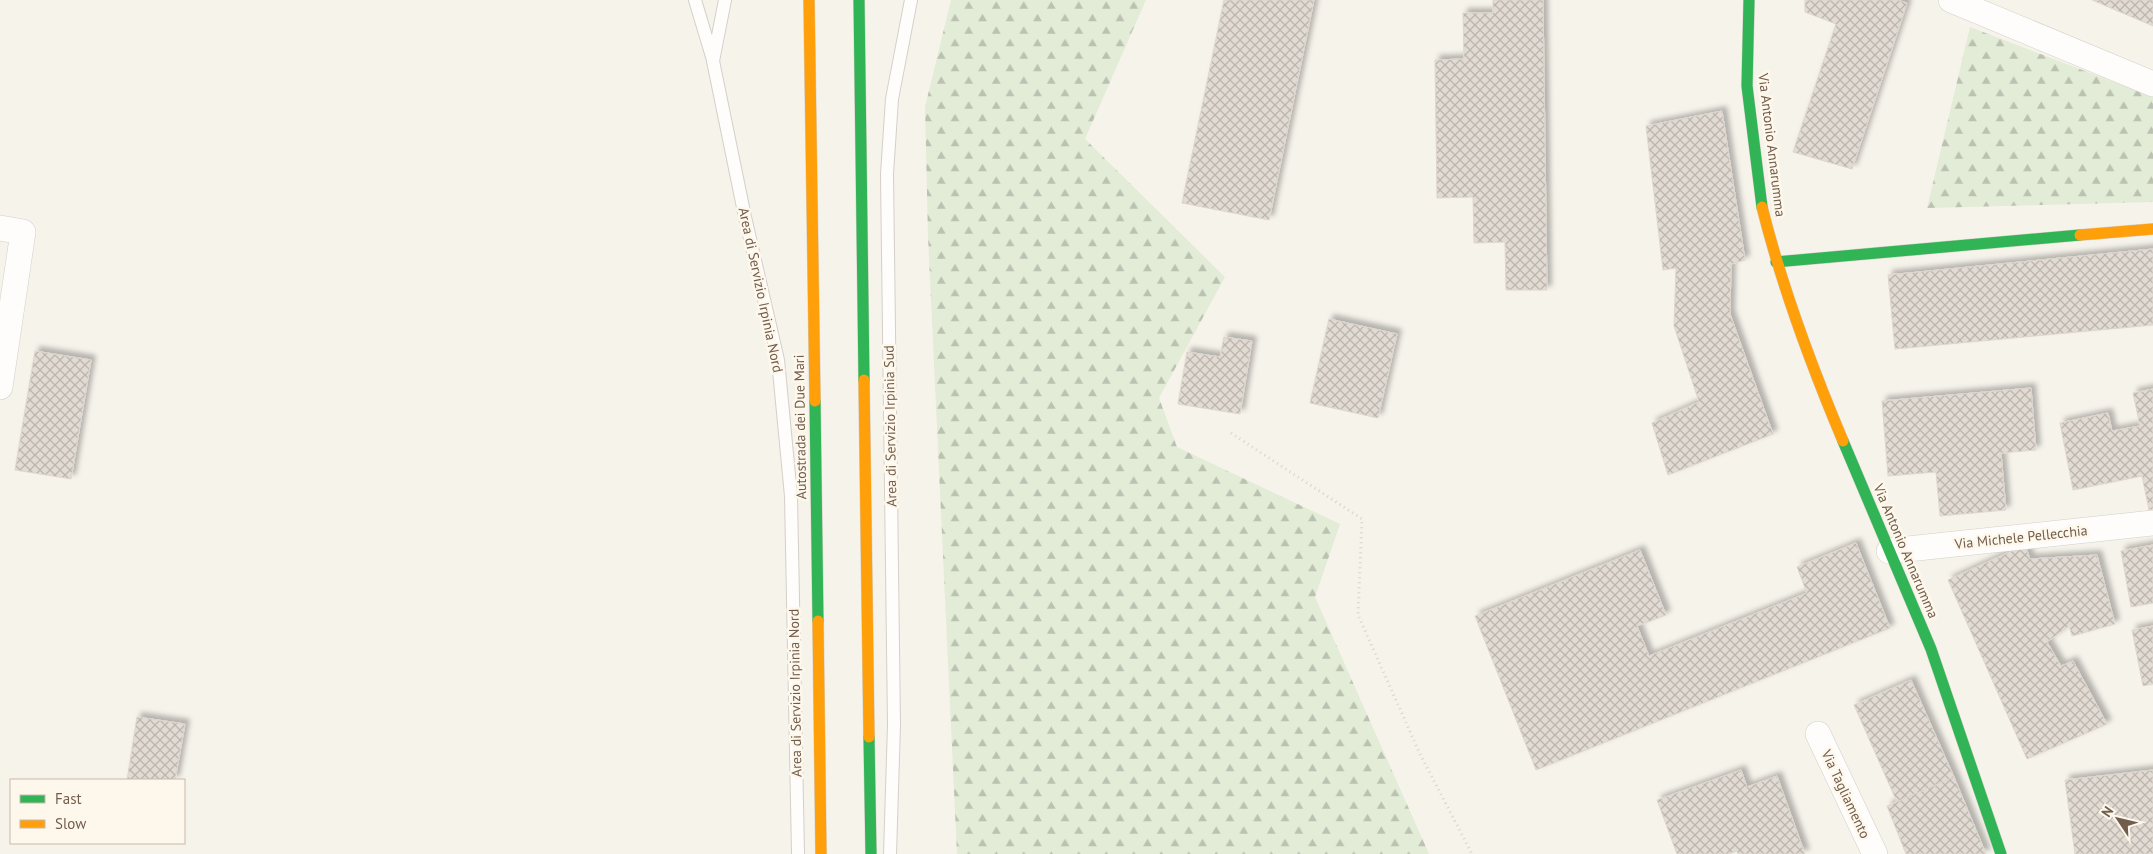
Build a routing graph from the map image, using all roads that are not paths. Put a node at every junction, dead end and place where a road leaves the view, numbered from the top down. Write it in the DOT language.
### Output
graph roads {
  1 [pos="695,0"];
  2 [pos="725,0"];
  3 [pos="809,0"];
  4 [pos="859,0"];
  5 [pos="912,0"];
  6 [pos="1749,0"];
  7 [pos="1952,0"];
  8 [pos="713,62"];
  9 [pos="2153,84"];
  10 [pos="0,228"];
  11 [pos="2153,230"];
  12 [pos="1776,262"];
  13 [pos="0,387"];
  14 [pos="2153,523"];
  15 [pos="1890,551"];
  16 [pos="1818,734"];
  17 [pos="798,854"];
  18 [pos="821,854"];
  19 [pos="870,854"];
  20 [pos="890,854"];
  21 [pos="1875,854"];
  22 [pos="2001,854"];
  1 -- 8 [label="lane"];
  2 -- 8 [label="lane, Area di Servizio Irpinia Nord"];
  3 -- 18 [label="main road, Autostrada dei Due Mari"];
  4 -- 19 [label="main road"];
  5 -- 20 [label="lane, Area di Servizio Irpinia Sud"];
  6 -- 12 [label="main road, Via Antonio Annarumma"];
  7 -- 9 [label="street"];
  8 -- 17 [label="lane, Area di Servizio Irpinia Nord"];
  10 -- 13 [label="street"];
  11 -- 12 [label="main road"];
  12 -- 15 [label="main road, Via Antonio Annarumma"];
  14 -- 15 [label="street, Via Michele Pellecchia"];
  15 -- 22 [label="main road, Via Antonio Annarumma"];
  16 -- 21 [label="street, Via Tagliamento"];
}
